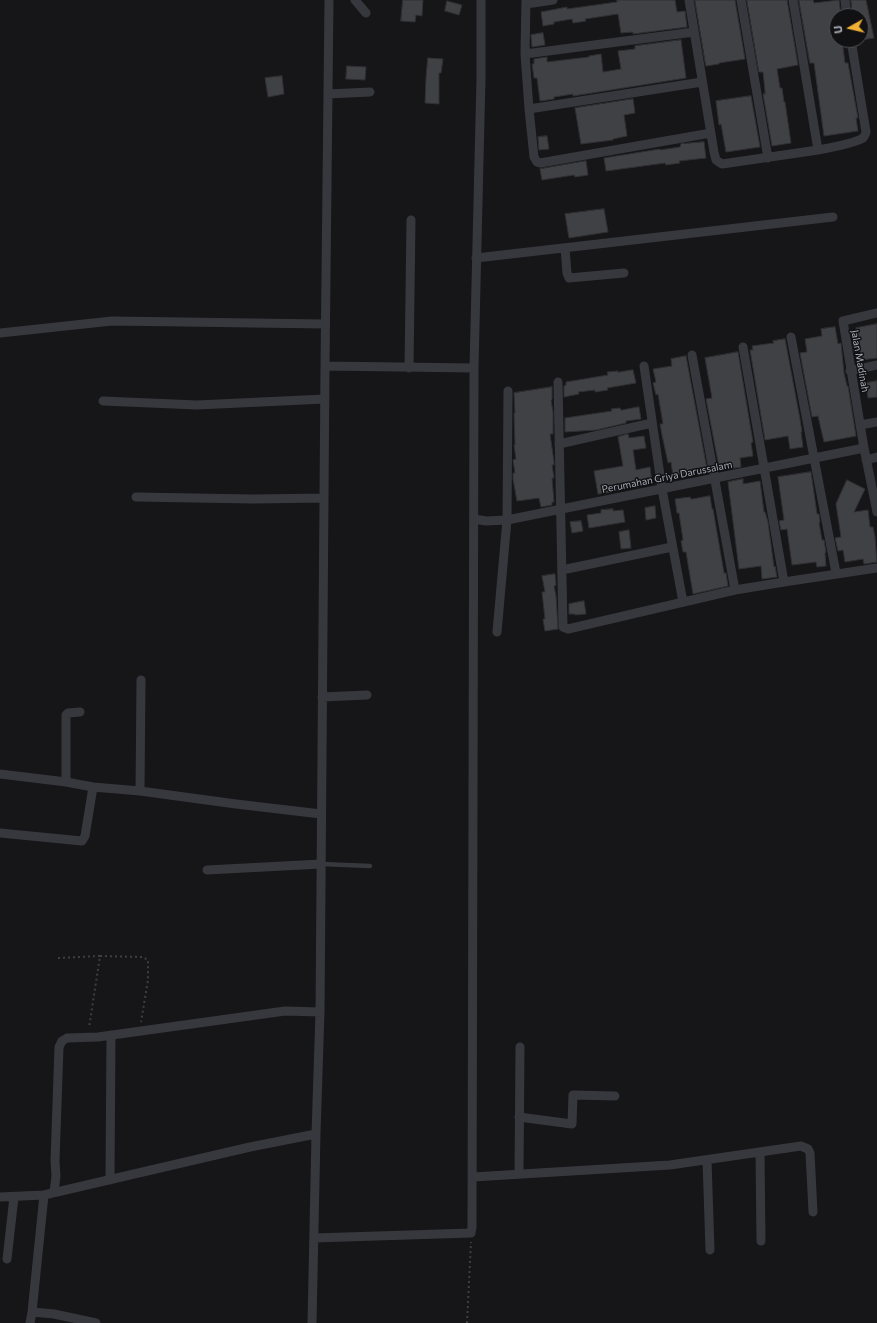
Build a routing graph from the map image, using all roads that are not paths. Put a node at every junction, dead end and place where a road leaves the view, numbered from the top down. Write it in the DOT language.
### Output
graph roads {
  1 [pos="330,0"];
  2 [pos="356,0"];
  3 [pos="481,0"];
  4 [pos="553,0"];
  5 [pos="689,0"];
  6 [pos="741,0"];
  7 [pos="793,0"];
  8 [pos="526,2"];
  9 [pos="366,13"];
  10 [pos="694,32"];
  11 [pos="852,48"];
  12 [pos="525,54"];
  13 [pos="702,82"];
  14 [pos="370,92"];
  15 [pos="331,94"];
  16 [pos="529,109"];
  17 [pos="711,133"];
  18 [pos="818,150"];
  19 [pos="768,158"];
  20 [pos="833,217"];
  21 [pos="411,220"];
  22 [pos="565,248"];
  23 [pos="476,258"];
  24 [pos="624,273"];
  25 [pos="877,313"];
  26 [pos="325,324"];
  27 [pos="0,334"];
  28 [pos="791,337"];
  29 [pos="743,347"];
  30 [pos="692,355"];
  31 [pos="877,365"];
  32 [pos="329,366"];
  33 [pos="644,366"];
  34 [pos="409,368"];
  35 [pos="474,368"];
  36 [pos="850,371"];
  37 [pos="558,382"];
  38 [pos="508,391"];
  39 [pos="324,399"];
  40 [pos="103,401"];
  41 [pos="877,422"];
  42 [pos="652,423"];
  43 [pos="860,425"];
  44 [pos="559,444"];
  45 [pos="864,448"];
  46 [pos="813,458"];
  47 [pos="877,458"];
  48 [pos="866,460"];
  49 [pos="764,468"];
  50 [pos="716,478"];
  51 [pos="662,489"];
  52 [pos="136,497"];
  53 [pos="324,498"];
  54 [pos="561,509"];
  55 [pos="877,511"];
  56 [pos="474,520"];
  57 [pos="502,520"];
  58 [pos="672,546"];
  59 [pos="877,568"];
  60 [pos="562,570"];
  61 [pos="836,573"];
  62 [pos="784,582"];
  63 [pos="735,590"];
  64 [pos="683,602"];
  65 [pos="497,632"];
  66 [pos="141,680"];
  67 [pos="367,695"];
  68 [pos="322,697"];
  69 [pos="80,712"];
  70 [pos="0,774"];
  71 [pos="66,782"];
  72 [pos="93,787"];
  73 [pos="140,791"];
  74 [pos="321,814"];
  75 [pos="0,833"];
  76 [pos="325,864"];
  77 [pos="370,866"];
  78 [pos="207,870"];
  79 [pos="320,1012"];
  80 [pos="111,1035"];
  81 [pos="520,1047"];
  82 [pos="615,1096"];
  83 [pos="519,1117"];
  84 [pos="316,1134"];
  85 [pos="760,1152"];
  86 [pos="707,1160"];
  87 [pos="519,1173"];
  88 [pos="478,1176"];
  89 [pos="110,1180"];
  90 [pos="54,1192"];
  91 [pos="44,1195"];
  92 [pos="0,1197"];
  93 [pos="14,1197"];
  94 [pos="813,1212"];
  95 [pos="316,1238"];
  96 [pos="761,1241"];
  97 [pos="710,1250"];
  98 [pos="7,1259"];
  99 [pos="32,1312"];
  100 [pos="30,1323"];
  101 [pos="96,1323"];
  102 [pos="312,1323"];
  1 -- 15 [label="street"];
  2 -- 9 [label="street"];
  3 -- 23 [label="street"];
  4 -- 8 [label="street"];
  5 -- 10 [label="street"];
  6 -- 19 [label="street"];
  7 -- 18 [label="street"];
  8 -- 12 [label="street"];
  10 -- 12 [label="street"];
  10 -- 13 [label="street"];
  11 -- 18 [label="street"];
  12 -- 16 [label="street"];
  13 -- 16 [label="street"];
  13 -- 17 [label="street"];
  14 -- 15 [label="street"];
  15 -- 26 [label="street"];
  16 -- 17 [label="street"];
  17 -- 19 [label="street"];
  18 -- 19 [label="street"];
  20 -- 22 [label="street"];
  21 -- 34 [label="street"];
  22 -- 23 [label="street"];
  22 -- 24 [label="street"];
  23 -- 35 [label="street"];
  25 -- 36 [label="street, Jalan Madinah"];
  26 -- 27 [label="street"];
  26 -- 32 [label="street"];
  28 -- 46 [label="street"];
  29 -- 49 [label="street"];
  30 -- 50 [label="street"];
  31 -- 36 [label="street"];
  32 -- 34 [label="street"];
  32 -- 39 [label="street"];
  33 -- 42 [label="street"];
  34 -- 35 [label="street"];
  35 -- 56 [label="street"];
  36 -- 43 [label="street, Jalan Madinah"];
  37 -- 44 [label="street"];
  38 -- 57 [label="street"];
  39 -- 40 [label="street"];
  39 -- 53 [label="street"];
  41 -- 43 [label="street"];
  42 -- 44 [label="street"];
  42 -- 51 [label="street"];
  43 -- 45 [label="street, Jalan Madinah"];
  44 -- 54 [label="street"];
  45 -- 46 [label="street, Perumahan Griya Darussalam"];
  45 -- 48 [label="street, Jalan Madinah"];
  46 -- 49 [label="street, Perumahan Griya Darussalam"];
  46 -- 61 [label="street"];
  47 -- 48 [label="street"];
  48 -- 55 [label="street, Jalan Madinah"];
  49 -- 50 [label="street, Perumahan Griya Darussalam"];
  49 -- 62 [label="street"];
  50 -- 51 [label="street, Perumahan Griya Darussalam"];
  50 -- 63 [label="street"];
  51 -- 54 [label="street, Perumahan Griya Darussalam"];
  51 -- 58 [label="street"];
  52 -- 53 [label="street"];
  53 -- 68 [label="street"];
  54 -- 57 [label="street, Perumahan Griya Darussalam"];
  54 -- 60 [label="street"];
  56 -- 57 [label="street, Perumahan Griya Darussalam"];
  56 -- 88 [label="street"];
  57 -- 65 [label="street"];
  58 -- 60 [label="street"];
  58 -- 64 [label="street"];
  59 -- 61 [label="street"];
  60 -- 64 [label="street"];
  61 -- 62 [label="street"];
  62 -- 63 [label="street"];
  63 -- 64 [label="street"];
  66 -- 73 [label="street"];
  67 -- 68 [label="street"];
  68 -- 74 [label="street"];
  69 -- 71 [label="street"];
  70 -- 71 [label="street"];
  71 -- 72 [label="street"];
  72 -- 73 [label="street"];
  72 -- 75 [label="street"];
  73 -- 74 [label="street"];
  74 -- 76 [label="street"];
  76 -- 77 [label="lane"];
  76 -- 78 [label="street"];
  76 -- 79 [label="street"];
  79 -- 80 [label="street"];
  79 -- 84 [label="street"];
  80 -- 89 [label="street"];
  80 -- 90 [label="street"];
  81 -- 83 [label="street"];
  82 -- 83 [label="street"];
  83 -- 87 [label="street"];
  84 -- 89 [label="street"];
  84 -- 95 [label="street"];
  85 -- 86 [label="street"];
  85 -- 94 [label="street"];
  85 -- 96 [label="street"];
  86 -- 87 [label="street"];
  86 -- 97 [label="street"];
  87 -- 88 [label="street"];
  88 -- 95 [label="street"];
  89 -- 90 [label="street"];
  90 -- 91 [label="street"];
  91 -- 93 [label="street"];
  91 -- 99 [label="street"];
  92 -- 93 [label="street"];
  93 -- 98 [label="street"];
  95 -- 102 [label="street"];
  99 -- 100 [label="street"];
  99 -- 101 [label="street"];
}
